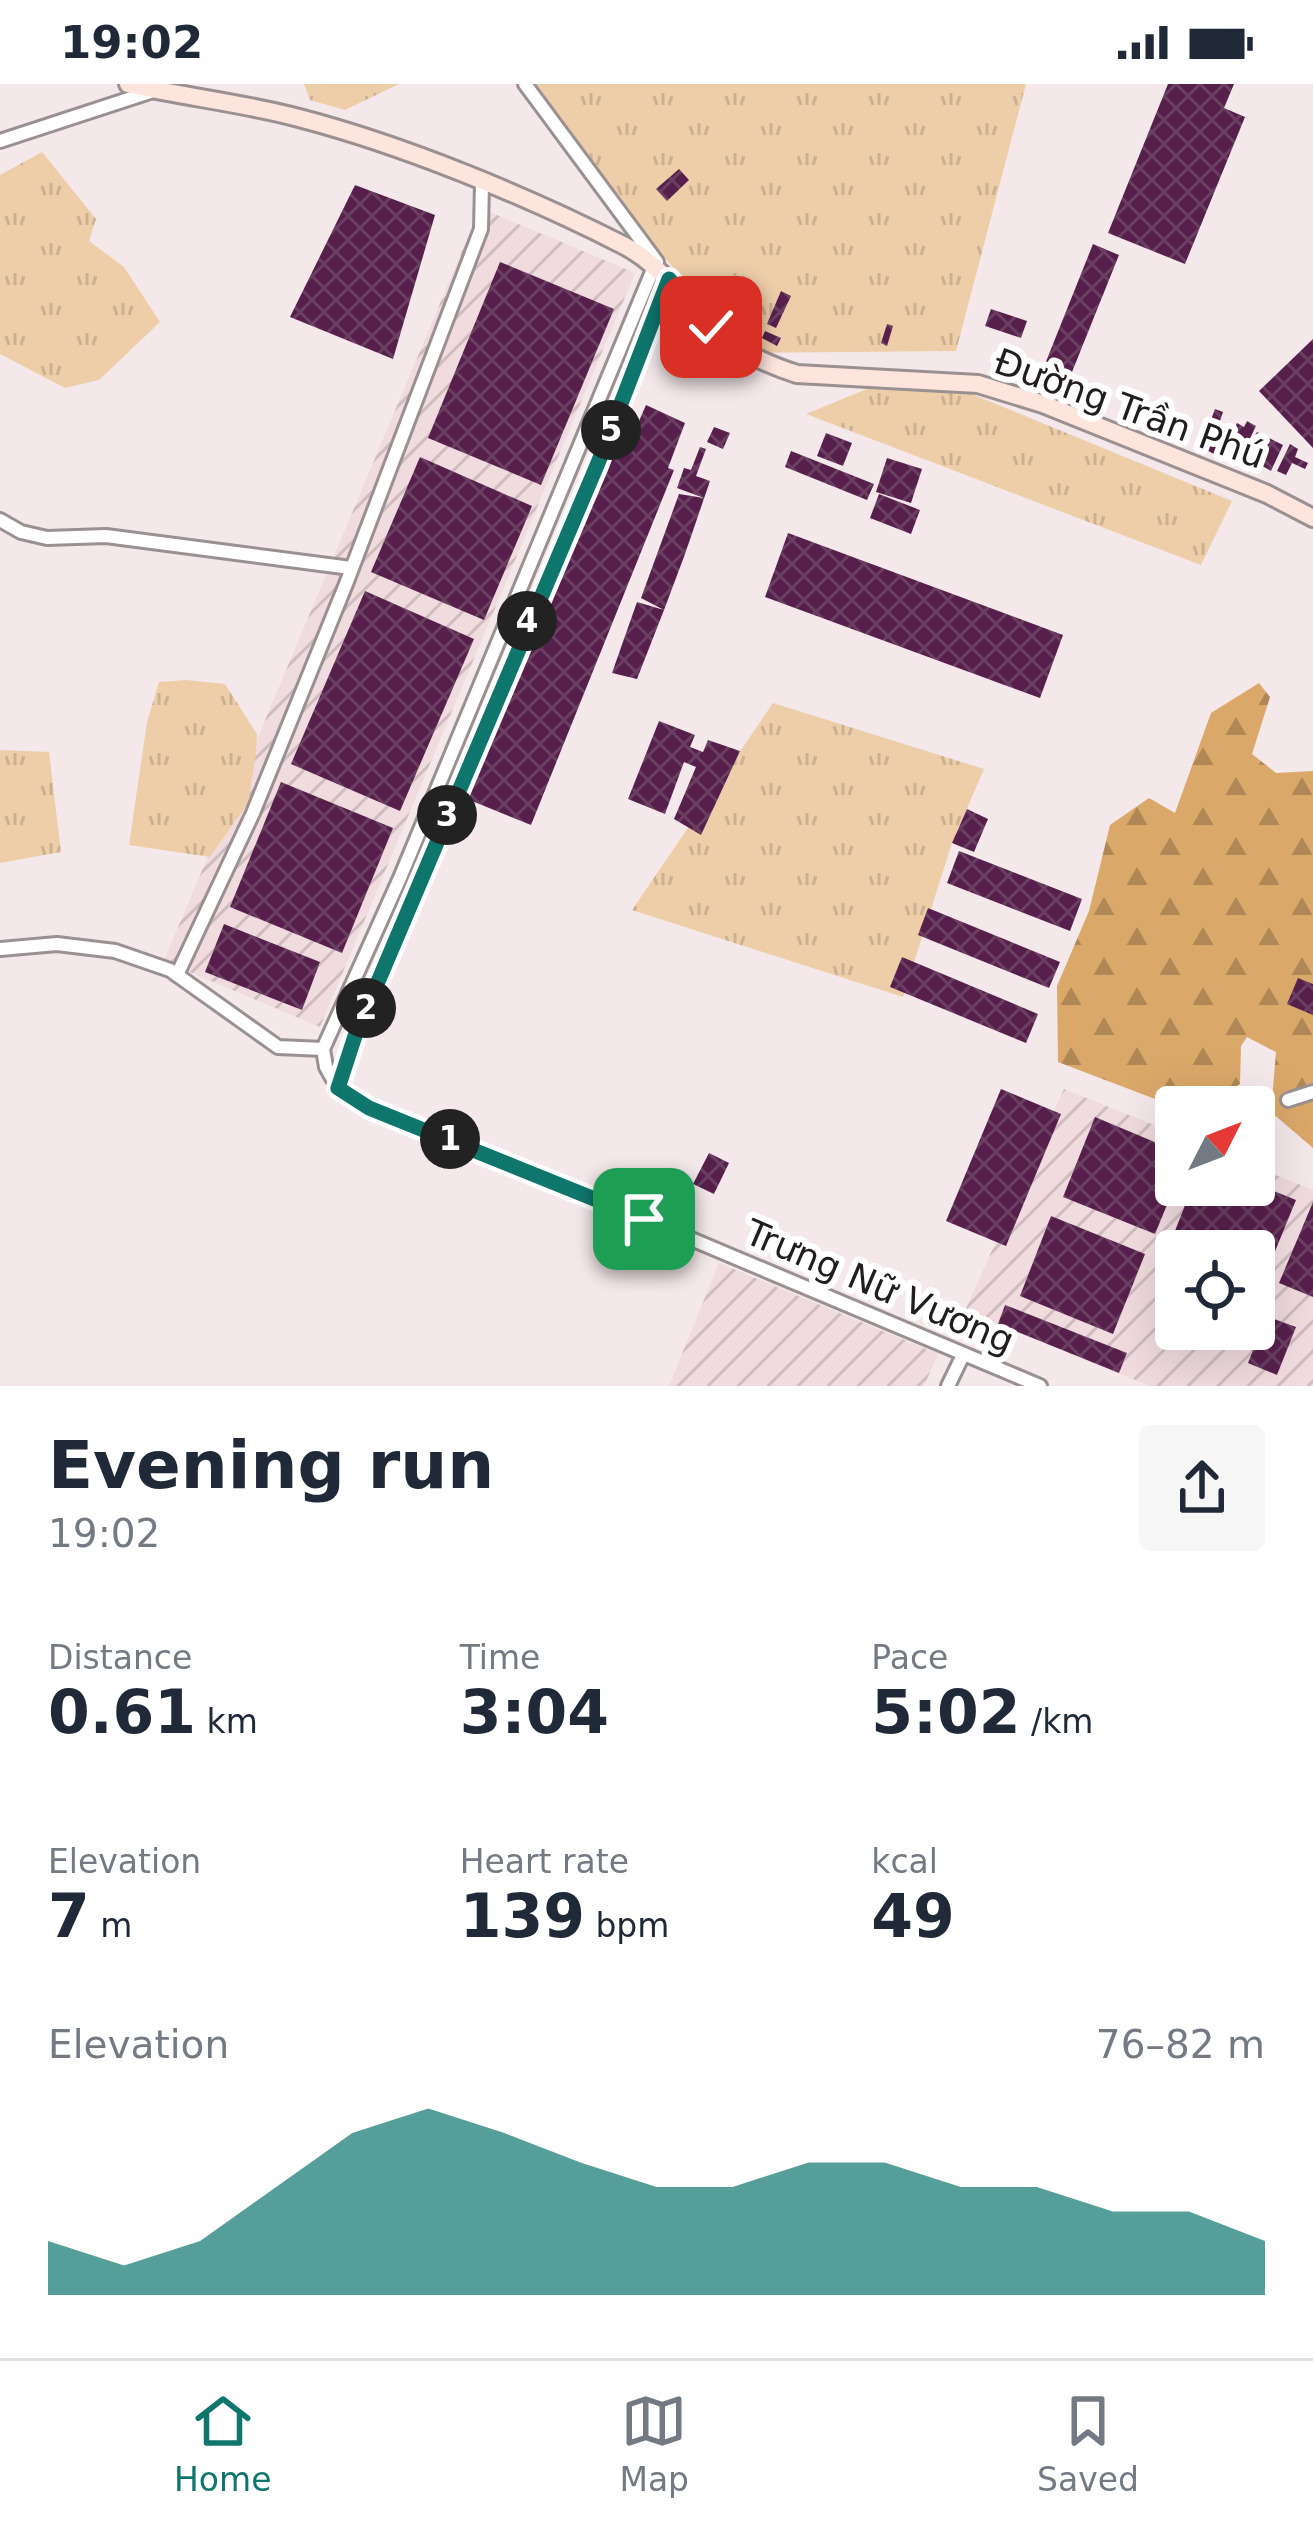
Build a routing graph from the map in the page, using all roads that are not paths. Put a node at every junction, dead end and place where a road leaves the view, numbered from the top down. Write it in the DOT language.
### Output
graph roads {
  1 [pos="128,84"];
  2 [pos="525,84"];
  3 [pos="155,90"];
  4 [pos="0,141"];
  5 [pos="482,183"];
  6 [pos="662,273"];
  7 [pos="1313,518"];
  8 [pos="0,520"];
  9 [pos="351,568"];
  10 [pos="0,949"];
  11 [pos="177,975"];
  12 [pos="323,1049"];
  13 [pos="338,1088"];
  14 [pos="1313,1092"];
  15 [pos="1288,1100"];
  16 [pos="962,1355"];
  17 [pos="948,1386"];
  18 [pos="1040,1386"];
  1 -- 3 [label="main road, Đường Trần Phú"];
  2 -- 6 [label="street"];
  3 -- 4 [label="street"];
  3 -- 5 [label="main road, Đường Trần Phú"];
  5 -- 6 [label="main road, Đường Trần Phú"];
  5 -- 9 [label="street"];
  6 -- 7 [label="main road, Đường Trần Phú"];
  6 -- 12 [label="street"];
  6 -- 13 [label="street"];
  8 -- 9 [label="street"];
  9 -- 11 [label="street"];
  10 -- 11 [label="street"];
  11 -- 12 [label="street"];
  12 -- 13 [label="street"];
  13 -- 16 [label="street, Trưng Nữ Vương"];
  14 -- 15 [label="street"];
  16 -- 17 [label="street"];
  16 -- 18 [label="street, Trưng Nữ Vương"];
}
